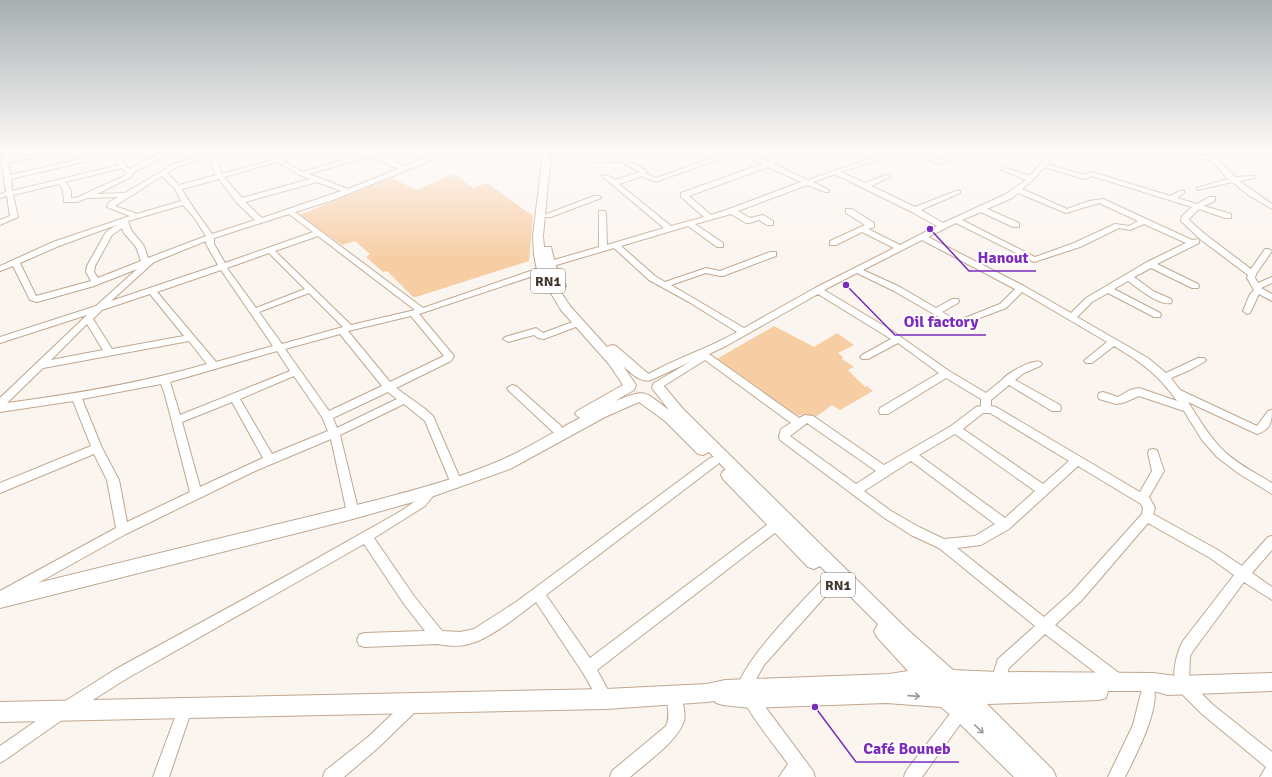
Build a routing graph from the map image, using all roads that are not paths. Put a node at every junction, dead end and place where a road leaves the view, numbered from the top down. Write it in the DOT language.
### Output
graph roads {
  1 [pos="8,188"];
  2 [pos="31,188"];
  3 [pos="66,188"];
  4 [pos="101,188"];
  5 [pos="139,188"];
  6 [pos="178,188"];
  7 [pos="230,188"];
  8 [pos="286,188"];
  9 [pos="340,188"];
  10 [pos="355,188"];
  11 [pos="543,188"];
  12 [pos="551,188"];
  13 [pos="620,188"];
  14 [pos="702,188"];
  15 [pos="790,188"];
  16 [pos="819,188"];
  17 [pos="869,188"];
  18 [pos="1136,188"];
  19 [pos="1243,188"];
  20 [pos="1018,190"];
  21 [pos="348,191"];
  22 [pos="826,192"];
  23 [pos="958,192"];
  24 [pos="1182,192"];
  25 [pos="8,194"];
  26 [pos="126,195"];
  27 [pos="0,196"];
  28 [pos="86,196"];
  29 [pos="597,198"];
  30 [pos="1166,198"];
  31 [pos="1212,199"];
  32 [pos="240,201"];
  33 [pos="186,202"];
  34 [pos="1153,203"];
  35 [pos="1272,206"];
  36 [pos="1197,207"];
  37 [pos="981,209"];
  38 [pos="732,210"];
  39 [pos="915,210"];
  40 [pos="290,211"];
  41 [pos="849,211"];
  42 [pos="602,213"];
  43 [pos="548,215"];
  44 [pos="136,216"];
  45 [pos="1228,216"];
  46 [pos="709,217"];
  47 [pos="260,220"];
  48 [pos="956,220"];
  49 [pos="124,221"];
  50 [pos="1145,221"];
  51 [pos="0,223"];
  52 [pos="688,223"];
  53 [pos="770,223"];
  54 [pos="1016,225"];
  55 [pos="943,226"];
  56 [pos="670,229"];
  57 [pos="863,230"];
  58 [pos="319,233"];
  59 [pos="210,237"];
  60 [pos="922,237"];
  61 [pos="1203,237"];
  62 [pos="833,243"];
  63 [pos="1192,243"];
  64 [pos="616,245"];
  65 [pos="720,245"];
  66 [pos="604,248"];
  67 [pos="900,248"];
  68 [pos="270,250"];
  69 [pos="1268,250"];
  70 [pos="773,254"];
  71 [pos="148,261"];
  72 [pos="15,262"];
  73 [pos="1150,264"];
  74 [pos="223,267"];
  75 [pos="546,267"];
  76 [pos="0,269"];
  77 [pos="857,270"];
  78 [pos="1252,274"];
  79 [pos="111,276"];
  80 [pos="1129,277"];
  81 [pos="1272,280"];
  82 [pos="96,282"];
  83 [pos="124,285"];
  84 [pos="664,285"];
  85 [pos="1195,286"];
  86 [pos="1021,288"];
  87 [pos="1107,289"];
  88 [pos="1257,289"];
  89 [pos="310,290"];
  90 [pos="818,290"];
  91 [pos="152,291"];
  92 [pos="1272,298"];
  93 [pos="955,301"];
  94 [pos="1168,301"];
  95 [pos="99,308"];
  96 [pos="255,311"];
  97 [pos="1247,311"];
  98 [pos="418,312"];
  99 [pos="936,312"];
  100 [pos="1157,315"];
  101 [pos="1072,317"];
  102 [pos="88,318"];
  103 [pos="578,322"];
  104 [pos="346,329"];
  105 [pos="743,332"];
  106 [pos="190,338"];
  107 [pos="508,339"];
  108 [pos="898,339"];
  109 [pos="0,340"];
  110 [pos="1114,341"];
  111 [pos="280,348"];
  112 [pos="109,352"];
  113 [pos="703,355"];
  114 [pos="865,357"];
  115 [pos="1201,360"];
  116 [pos="1089,361"];
  117 [pos="1036,364"];
  118 [pos="40,365"];
  119 [pos="214,366"];
  120 [pos="296,372"];
  121 [pos="946,373"];
  122 [pos="1165,377"];
  123 [pos="164,380"];
  124 [pos="1007,380"];
  125 [pos="652,382"];
  126 [pos="389,387"];
  127 [pos="512,388"];
  128 [pos="635,391"];
  129 [pos="1178,393"];
  130 [pos="1103,396"];
  131 [pos="76,397"];
  132 [pos="234,397"];
  133 [pos="404,400"];
  134 [pos="0,404"];
  135 [pos="986,404"];
  136 [pos="0,408"];
  137 [pos="1056,408"];
  138 [pos="1188,409"];
  139 [pos="884,411"];
  140 [pos="1272,414"];
  141 [pos="327,416"];
  142 [pos="177,420"];
  143 [pos="799,423"];
  144 [pos="557,429"];
  145 [pos="954,429"];
  146 [pos="335,432"];
  147 [pos="98,448"];
  148 [pos="1153,453"];
  149 [pos="911,455"];
  150 [pos="270,460"];
  151 [pos="1077,460"];
  152 [pos="714,461"];
  153 [pos="884,471"];
  154 [pos="446,485"];
  155 [pos="0,488"];
  156 [pos="1272,489"];
  157 [pos="855,491"];
  158 [pos="1044,491"];
  159 [pos="196,495"];
  160 [pos="1142,499"];
  161 [pos="353,513"];
  162 [pos="1146,516"];
  163 [pos="776,525"];
  164 [pos="1005,525"];
  165 [pos="122,530"];
  166 [pos="366,537"];
  167 [pos="1272,541"];
  168 [pos="943,544"];
  169 [pos="1242,575"];
  170 [pos="832,579"];
  171 [pos="538,594"];
  172 [pos="1272,594"];
  173 [pos="0,599"];
  174 [pos="1045,626"];
  175 [pos="438,636"];
  176 [pos="364,640"];
  177 [pos="588,668"];
  178 [pos="926,678"];
  179 [pos="950,678"];
  180 [pos="998,681"];
  181 [pos="1272,682"];
  182 [pos="1120,683"];
  183 [pos="1179,684"];
  184 [pos="1148,690"];
  185 [pos="748,693"];
  186 [pos="674,695"];
  187 [pos="945,698"];
  188 [pos="606,699"];
  189 [pos="413,704"];
  190 [pos="965,704"];
  191 [pos="185,709"];
  192 [pos="64,710"];
  193 [pos="0,712"];
  194 [pos="0,755"];
  195 [pos="1272,762"];
  196 [pos="802,771"];
  197 [pos="1272,771"];
  198 [pos="161,777"];
  199 [pos="331,777"];
  200 [pos="618,777"];
  201 [pos="786,777"];
  202 [pos="912,777"];
  203 [pos="1029,777"];
  204 [pos="1046,777"];
  205 [pos="1116,777"];
  206 [pos="1268,777"];
  1 -- 25 [label="street"];
  2 -- 25 [label="street"];
  3 -- 28 [label="street"];
  4 -- 28 [label="street"];
  5 -- 26 [label="street"];
  6 -- 33 [label="street"];
  7 -- 32 [label="street"];
  8 -- 32 [label="street"];
  9 -- 21 [label="street"];
  10 -- 21 [label="street"];
  11 -- 75 [label="main road, RN1"];
  12 -- 43 [label="main road, RN1"];
  13 -- 56 [label="street"];
  14 -- 46 [label="street"];
  15 -- 38 [label="street"];
  16 -- 22 [label="street"];
  17 -- 39 [label="street"];
  18 -- 30 [label="street"];
  19 -- 35 [label="street"];
  20 -- 37 [label="street"];
  20 -- 50 [label="street"];
  21 -- 40 [label="street"];
  23 -- 39 [label="street"];
  24 -- 30 [label="street"];
  25 -- 27 [label="street"];
  25 -- 51 [label="street"];
  26 -- 28 [label="street"];
  26 -- 44 [label="street"];
  29 -- 43 [label="street"];
  30 -- 34 [label="street"];
  30 -- 36 [label="street"];
  31 -- 36 [label="street"];
  32 -- 47 [label="street"];
  33 -- 44 [label="street"];
  33 -- 59 [label="street"];
  36 -- 45 [label="street"];
  36 -- 61 [label="street"];
  37 -- 48 [label="street"];
  37 -- 54 [label="street"];
  38 -- 46 [label="street"];
  38 -- 53 [label="street"];
  39 -- 55 [label="street"];
  40 -- 47 [label="street"];
  40 -- 58 [label="street"];
  41 -- 57 [label="street"];
  42 -- 66 [label="street"];
  43 -- 75 [label="main road, RN1"];
  44 -- 49 [label="street"];
  46 -- 52 [label="street"];
  47 -- 59 [label="street"];
  48 -- 50 [label="street"];
  48 -- 55 [label="street"];
  49 -- 71 [label="street"];
  49 -- 72 [label="street"];
  49 -- 82 [label="street"];
  50 -- 63 [label="street"];
  52 -- 56 [label="street"];
  52 -- 65 [label="street"];
  55 -- 60 [label="street"];
  56 -- 64 [label="street"];
  57 -- 62 [label="street"];
  57 -- 67 [label="street"];
  58 -- 68 [label="street"];
  58 -- 98 [label="street"];
  59 -- 71 [label="street"];
  59 -- 74 [label="street"];
  60 -- 67 [label="street"];
  60 -- 86 [label="street"];
  61 -- 63 [label="street"];
  61 -- 78 [label="street"];
  63 -- 73 [label="street"];
  64 -- 66 [label="street"];
  64 -- 84 [label="street"];
  66 -- 75 [label="street"];
  67 -- 77 [label="street"];
  68 -- 74 [label="street"];
  68 -- 89 [label="street"];
  69 -- 78 [label="street"];
  70 -- 84 [label="street"];
  71 -- 79 [label="street"];
  71 -- 83 [label="street"];
  72 -- 76 [label="street"];
  72 -- 82 [label="street"];
  73 -- 80 [label="street"];
  73 -- 85 [label="street"];
  74 -- 91 [label="street"];
  74 -- 96 [label="street"];
  75 -- 98 [label="street"];
  75 -- 103 [label="main road, RN1"];
  75 -- 125 [label="main road, RN1"];
  77 -- 90 [label="street"];
  77 -- 99 [label="street"];
  78 -- 88 [label="street"];
  79 -- 82 [label="street"];
  79 -- 83 [label="street"];
  80 -- 87 [label="street"];
  80 -- 94 [label="street"];
  81 -- 88 [label="street"];
  83 -- 95 [label="street"];
  84 -- 105 [label="street"];
  86 -- 99 [label="street"];
  86 -- 101 [label="street"];
  87 -- 100 [label="street"];
  87 -- 101 [label="street"];
  88 -- 92 [label="street"];
  88 -- 97 [label="street"];
  89 -- 96 [label="street"];
  89 -- 104 [label="street"];
  90 -- 105 [label="street"];
  90 -- 108 [label="street"];
  91 -- 95 [label="street"];
  91 -- 106 [label="street"];
  93 -- 99 [label="street"];
  95 -- 102 [label="street"];
  95 -- 109 [label="street"];
  96 -- 111 [label="street"];
  98 -- 104 [label="street"];
  98 -- 126 [label="street"];
  101 -- 110 [label="street"];
  102 -- 112 [label="street"];
  102 -- 118 [label="street"];
  103 -- 107 [label="street"];
  103 -- 128 [label="main road, RN1"];
  104 -- 111 [label="street"];
  104 -- 126 [label="street"];
  105 -- 113 [label="street"];
  106 -- 112 [label="street"];
  106 -- 119 [label="street"];
  108 -- 114 [label="street"];
  108 -- 121 [label="street"];
  110 -- 116 [label="street"];
  110 -- 122 [label="street"];
  111 -- 119 [label="street"];
  111 -- 120 [label="street"];
  112 -- 118 [label="street"];
  113 -- 125 [label="street"];
  113 -- 143 [label="street"];
  115 -- 122 [label="street"];
  117 -- 124 [label="street"];
  118 -- 134 [label="street"];
  119 -- 123 [label="street"];
  120 -- 132 [label="street"];
  120 -- 141 [label="street"];
  121 -- 135 [label="street"];
  121 -- 139 [label="street"];
  122 -- 129 [label="street"];
  123 -- 131 [label="street"];
  123 -- 142 [label="street"];
  124 -- 135 [label="street"];
  124 -- 137 [label="street"];
  125 -- 128 [label="main road"];
  125 -- 128 [label="main road"];
  125 -- 179 [label="main road, RN1"];
  126 -- 133 [label="street"];
  126 -- 141 [label="street"];
  127 -- 144 [label="street"];
  128 -- 144 [label="main road"];
  128 -- 152 [label="main road, RN1"];
  128 -- 154 [label="main road"];
  129 -- 138 [label="street"];
  129 -- 140 [label="street"];
  130 -- 138 [label="street"];
  131 -- 136 [label="street"];
  131 -- 147 [label="street"];
  132 -- 142 [label="street"];
  132 -- 150 [label="street"];
  133 -- 146 [label="street"];
  133 -- 154 [label="street"];
  135 -- 145 [label="street"];
  135 -- 151 [label="street"];
  138 -- 156 [label="street"];
  141 -- 146 [label="street"];
  142 -- 159 [label="street"];
  143 -- 153 [label="street"];
  143 -- 157 [label="street"];
  144 -- 154 [label="main road"];
  145 -- 149 [label="street"];
  145 -- 158 [label="street"];
  146 -- 150 [label="street"];
  146 -- 161 [label="street"];
  147 -- 155 [label="street"];
  147 -- 165 [label="street"];
  148 -- 160 [label="street"];
  149 -- 153 [label="street"];
  149 -- 164 [label="street"];
  150 -- 159 [label="street"];
  151 -- 158 [label="street"];
  151 -- 160 [label="street"];
  152 -- 163 [label="main road, RN1"];
  152 -- 171 [label="street"];
  153 -- 157 [label="street"];
  154 -- 161 [label="main road"];
  154 -- 166 [label="street"];
  157 -- 168 [label="street"];
  158 -- 164 [label="street"];
  159 -- 165 [label="street"];
  160 -- 162 [label="street"];
  161 -- 173 [label="main road"];
  162 -- 169 [label="street"];
  162 -- 174 [label="street"];
  163 -- 170 [label="main road, RN1"];
  163 -- 177 [label="street"];
  164 -- 168 [label="street"];
  165 -- 173 [label="street"];
  166 -- 175 [label="street"];
  166 -- 192 [label="street"];
  167 -- 169 [label="street"];
  168 -- 174 [label="street"];
  169 -- 172 [label="street"];
  169 -- 183 [label="street"];
  170 -- 178 [label="main road, RN1"];
  170 -- 185 [label="street"];
  171 -- 175 [label="street"];
  171 -- 177 [label="street"];
  174 -- 180 [label="street"];
  174 -- 182 [label="street"];
  175 -- 176 [label="street"];
  177 -- 188 [label="street"];
  178 -- 179 [label="main road"];
  178 -- 185 [label="main road"];
  178 -- 187 [label="main road, RN1"];
  179 -- 180 [label="main road"];
  179 -- 190 [label="main road, RN1"];
  180 -- 182 [label="main road"];
  181 -- 183 [label="main road"];
  182 -- 183 [label="main road"];
  183 -- 184 [label="main road"];
  183 -- 195 [label="street"];
  184 -- 190 [label="main road"];
  184 -- 205 [label="street"];
  185 -- 186 [label="main road"];
  185 -- 187 [label="main road, one-way"];
  185 -- 196 [label="street"];
  186 -- 188 [label="main road"];
  186 -- 200 [label="street"];
  187 -- 190 [label="main road"];
  188 -- 189 [label="main road"];
  189 -- 191 [label="main road"];
  189 -- 199 [label="street"];
  190 -- 202 [label="street"];
  190 -- 203 [label="main road, RN1, one-way"];
  190 -- 204 [label="main road, RN1"];
  191 -- 192 [label="main road"];
  191 -- 198 [label="street"];
  192 -- 193 [label="main road"];
  192 -- 194 [label="street"];
  196 -- 201 [label="street"];
  197 -- 206 [label="street"];
}
